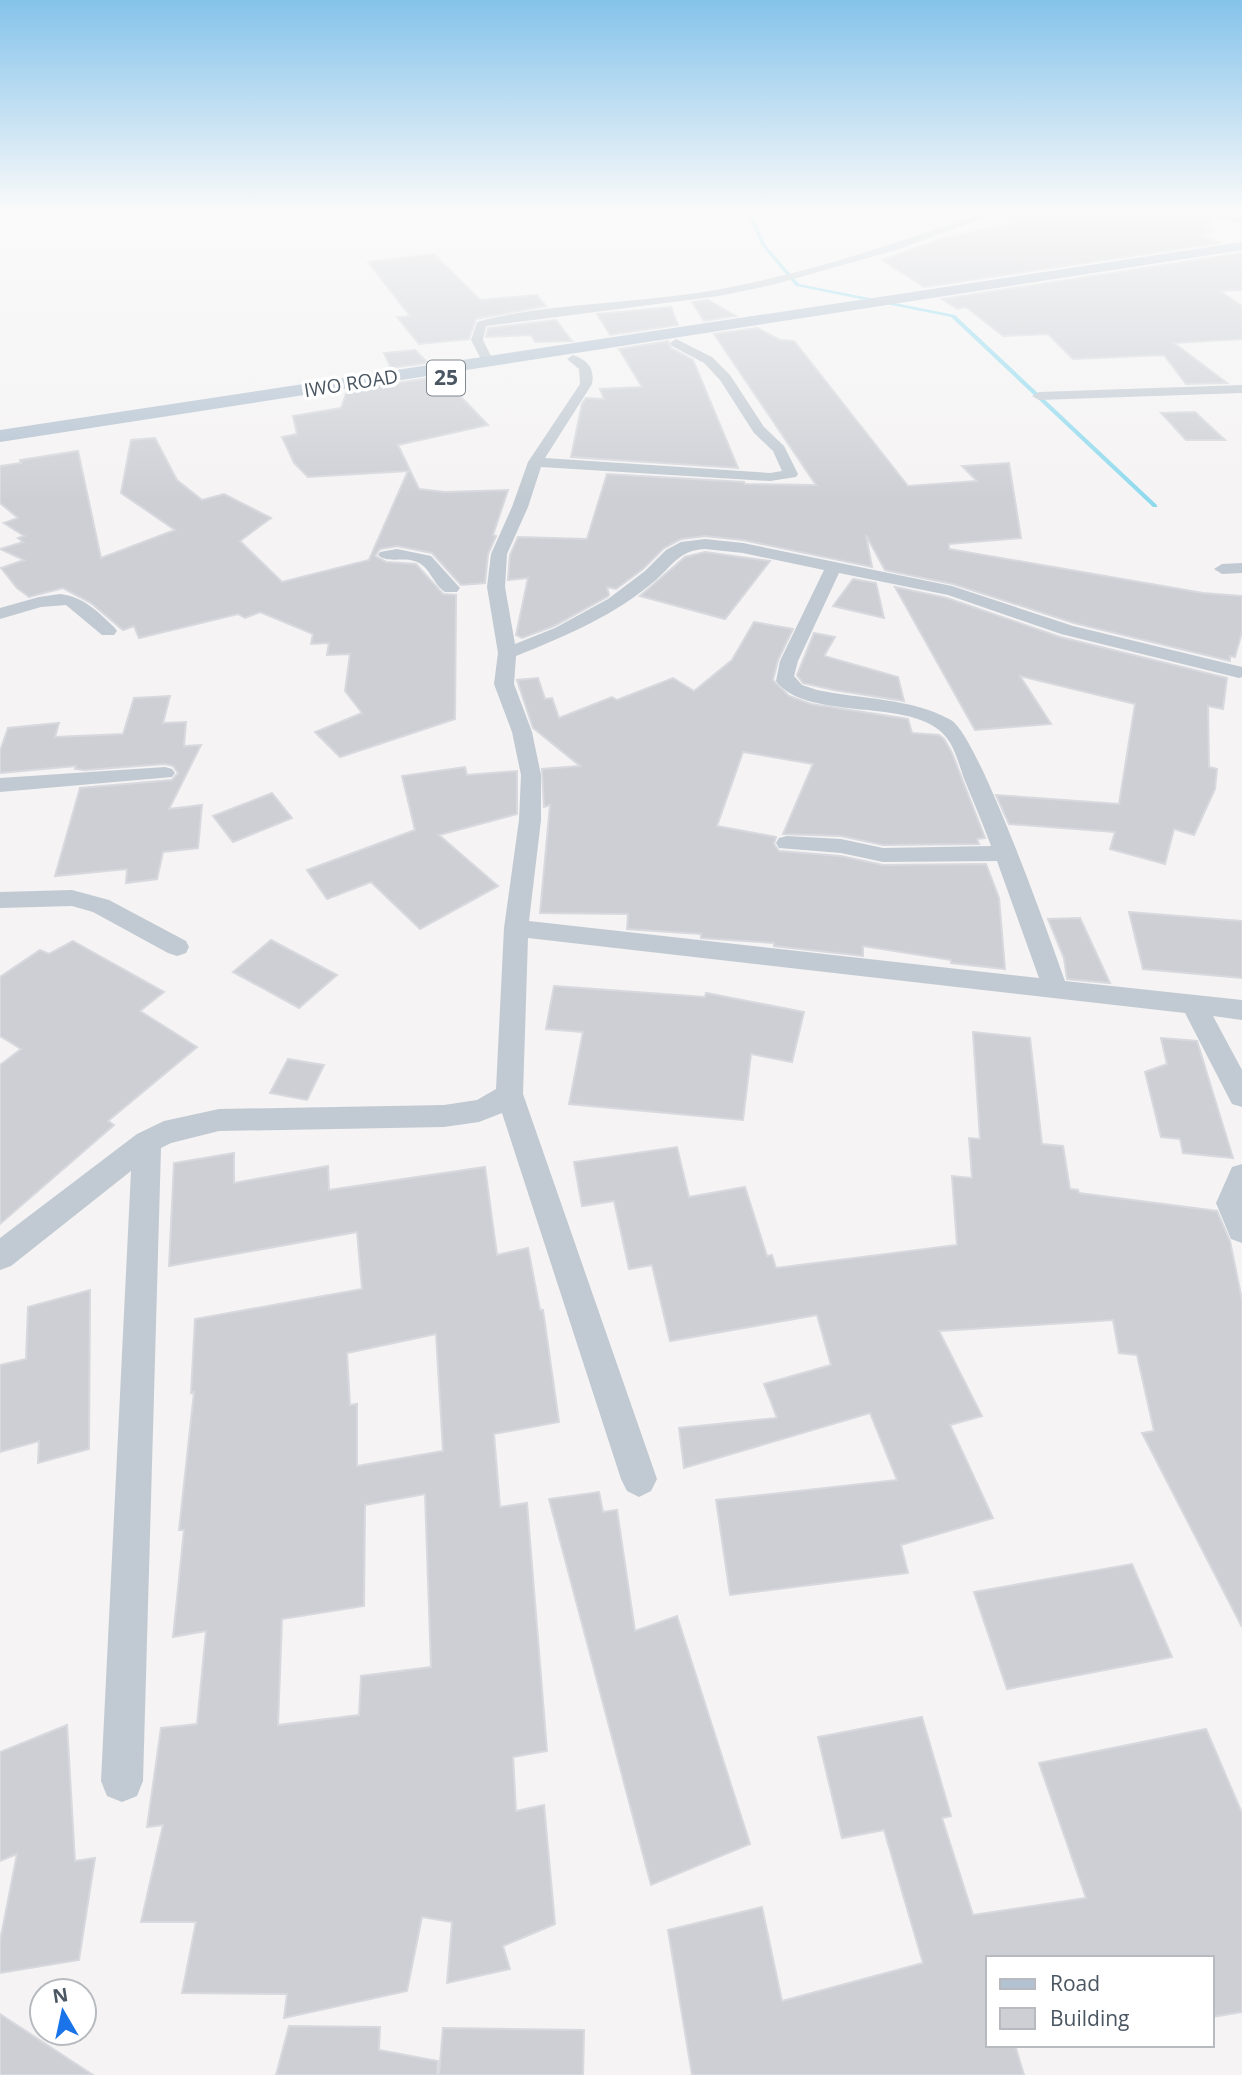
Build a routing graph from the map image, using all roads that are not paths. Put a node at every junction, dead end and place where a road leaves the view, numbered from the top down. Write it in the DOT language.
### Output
graph roads {
  1 [pos="607,307"];
  2 [pos="857,307"];
  3 [pos="881,307"];
  4 [pos="904,307"];
  5 [pos="933,307"];
  6 [pos="676,343"];
  7 [pos="573,359"];
  8 [pos="488,362"];
  9 [pos="1242,390"];
  10 [pos="1039,396"];
  11 [pos="137,420"];
  12 [pos="0,436"];
  13 [pos="0,446"];
  14 [pos="535,462"];
  15 [pos="433,548"];
  16 [pos="834,568"];
  17 [pos="1242,568"];
  18 [pos="1222,569"];
  19 [pos="451,588"];
  20 [pos="0,614"];
  21 [pos="108,631"];
  22 [pos="507,653"];
  23 [pos="1239,672"];
  24 [pos="165,773"];
  25 [pos="0,785"];
  26 [pos="787,843"];
  27 [pos="1007,853"];
  28 [pos="0,900"];
  29 [pos="516,928"];
  30 [pos="177,947"];
  31 [pos="1056,990"];
  32 [pos="1194,1005"];
  33 [pos="1242,1010"];
  34 [pos="509,1094"];
  35 [pos="1242,1096"];
  36 [pos="147,1142"];
  37 [pos="1242,1176"];
  38 [pos="1242,1230"];
  39 [pos="0,1256"];
  40 [pos="639,1479"];
  41 [pos="122,1781"];
  1 -- 8 [label="street"];
  2 -- 8 [label="main road, IWO ROAD"];
  3 -- 6 [label="main road, IWO ROAD / 25"];
  4 -- 5 [label="main road, IWO ROAD / 25"];
  6 -- 7 [label="main road, IWO ROAD / 25"];
  6 -- 14 [label="street"];
  7 -- 11 [label="main road, IWO ROAD / 25"];
  7 -- 14 [label="street"];
  8 -- 11 [label="main road, IWO ROAD"];
  9 -- 10 [label="street"];
  11 -- 12 [label="main road, IWO ROAD"];
  11 -- 13 [label="main road, IWO ROAD / 25"];
  14 -- 22 [label="street"];
  15 -- 19 [label="street"];
  16 -- 22 [label="street"];
  16 -- 23 [label="street"];
  16 -- 27 [label="street"];
  17 -- 18 [label="street"];
  20 -- 21 [label="street"];
  22 -- 29 [label="street"];
  24 -- 25 [label="street"];
  26 -- 27 [label="street"];
  27 -- 31 [label="street"];
  28 -- 30 [label="street"];
  29 -- 31 [label="street"];
  29 -- 34 [label="street"];
  31 -- 32 [label="street"];
  32 -- 33 [label="street"];
  32 -- 35 [label="street"];
  34 -- 36 [label="street"];
  34 -- 40 [label="street"];
  36 -- 39 [label="street"];
  36 -- 41 [label="street"];
  37 -- 38 [label="street"];
}
